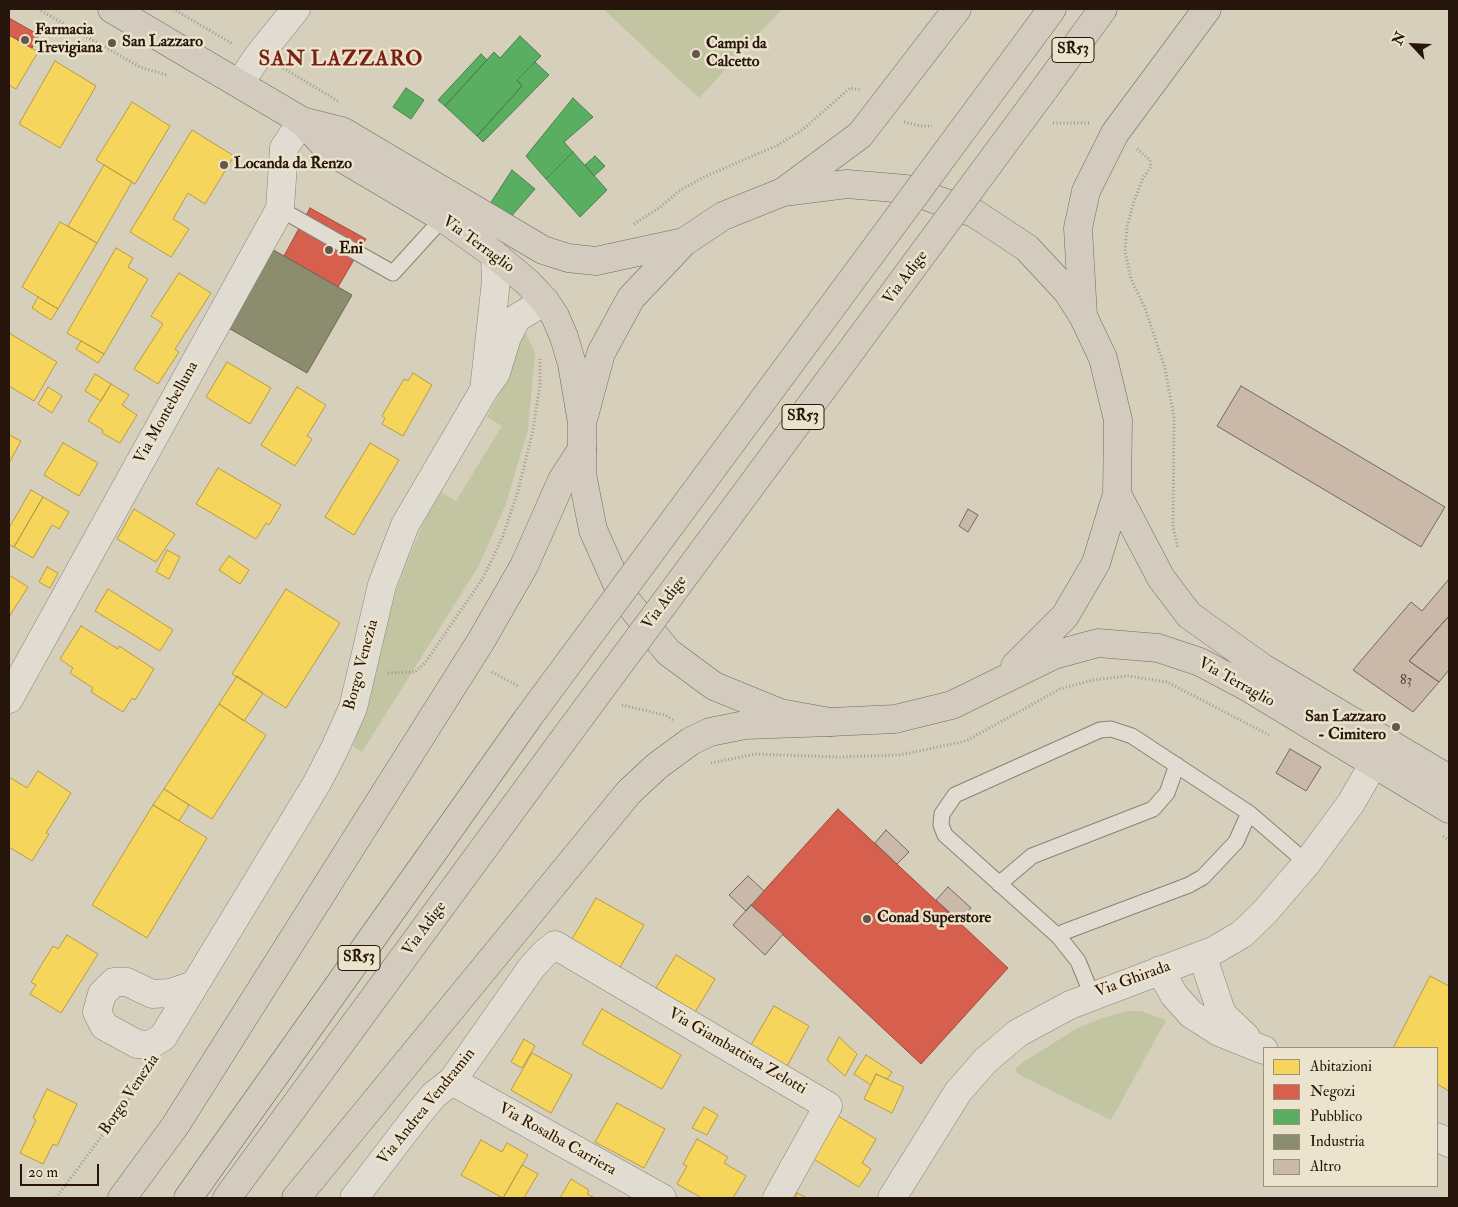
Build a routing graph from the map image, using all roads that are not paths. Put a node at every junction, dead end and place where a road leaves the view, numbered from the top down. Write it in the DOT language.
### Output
graph roads {
  1 [pos="112,9"];
  2 [pos="296,9"];
  3 [pos="957,9"];
  4 [pos="1052,9"];
  5 [pos="1103,9"];
  6 [pos="1207,9"];
  7 [pos="240,83"];
  8 [pos="302,120"];
  9 [pos="783,192"];
  10 [pos="280,209"];
  11 [pos="443,218"];
  12 [pos="684,242"];
  13 [pos="495,255"];
  14 [pos="544,301"];
  15 [pos="1083,316"];
  16 [pos="484,390"];
  17 [pos="582,436"];
  18 [pos="1117,494"];
  19 [pos="1004,678"];
  20 [pos="9,700"];
  21 [pos="830,722"];
  22 [pos="1374,763"];
  23 [pos="1177,766"];
  24 [pos="1449,779"];
  25 [pos="1449,809"];
  26 [pos="1249,813"];
  27 [pos="1307,863"];
  28 [pos="999,884"];
  29 [pos="1059,937"];
  30 [pos="555,946"];
  31 [pos="1202,955"];
  32 [pos="1160,970"];
  33 [pos="194,986"];
  34 [pos="1092,995"];
  35 [pos="1260,1048"];
  36 [pos="452,1081"];
  37 [pos="1438,1138"];
  38 [pos="1449,1144"];
  39 [pos="122,1198"];
  40 [pos="188,1198"];
  41 [pos="227,1198"];
  42 [pos="296,1198"];
  43 [pos="354,1198"];
  44 [pos="662,1198"];
  45 [pos="777,1198"];
  46 [pos="892,1198"];
  1 -- 7 [label="main road, Via Terraglio"];
  2 -- 7 [label="street"];
  3 -- 9 [label="main road"];
  4 -- 40 [label="main road, SR53, bridge"];
  5 -- 41 [label="main road, Via Adige / SR53, bridge"];
  6 -- 15 [label="main road"];
  7 -- 8 [label="main road, Via Terraglio"];
  8 -- 10 [label="street, Via Montebelluna"];
  8 -- 11 [label="main road, Via Terraglio"];
  8 -- 12 [label="main road, Via Terraglio"];
  9 -- 12 [label="main road, Via Terraglio"];
  9 -- 15 [label="main road, Via Terraglio"];
  10 -- 11 [label="lane"];
  10 -- 20 [label="street, Via Montebelluna"];
  11 -- 13 [label="main road, Via Terraglio"];
  12 -- 17 [label="main road, Via Terraglio"];
  13 -- 14 [label="main road, Via Terraglio"];
  13 -- 16 [label="street, Borgo Venezia"];
  14 -- 16 [label="street, Borgo Venezia"];
  14 -- 17 [label="main road, Via Terraglio"];
  15 -- 18 [label="main road, Via Terraglio"];
  16 -- 33 [label="street, Borgo Venezia"];
  17 -- 21 [label="main road, Via Terraglio"];
  17 -- 39 [label="main road"];
  18 -- 19 [label="main road, Via Terraglio"];
  18 -- 24 [label="main road, Via Terraglio"];
  19 -- 21 [label="main road, Via Terraglio"];
  19 -- 22 [label="main road, Via Terraglio"];
  21 -- 42 [label="main road"];
  22 -- 25 [label="main road, Via Terraglio"];
  22 -- 27 [label="street, Via Ghirada"];
  23 -- 26 [label="lane"];
  23 -- 28 [label="lane"];
  23 -- 28 [label="lane"];
  26 -- 27 [label="lane"];
  26 -- 29 [label="lane"];
  27 -- 31 [label="street, Via Ghirada"];
  28 -- 29 [label="lane"];
  29 -- 34 [label="lane"];
  30 -- 36 [label="street, Via Andrea Vendramin"];
  30 -- 45 [label="street, Via Giambattista Zelotti"];
  31 -- 32 [label="street, Via Ghirada"];
  31 -- 35 [label="street"];
  32 -- 34 [label="street, Via Ghirada"];
  32 -- 35 [label="street"];
  33 -- 33 [label="street, Borgo Venezia"];
  34 -- 46 [label="street, Via Ghirada"];
  36 -- 43 [label="street, Via Andrea Vendramin"];
  36 -- 44 [label="street, Via Rosalba Carriera"];
  37 -- 38 [label="street"];
}
